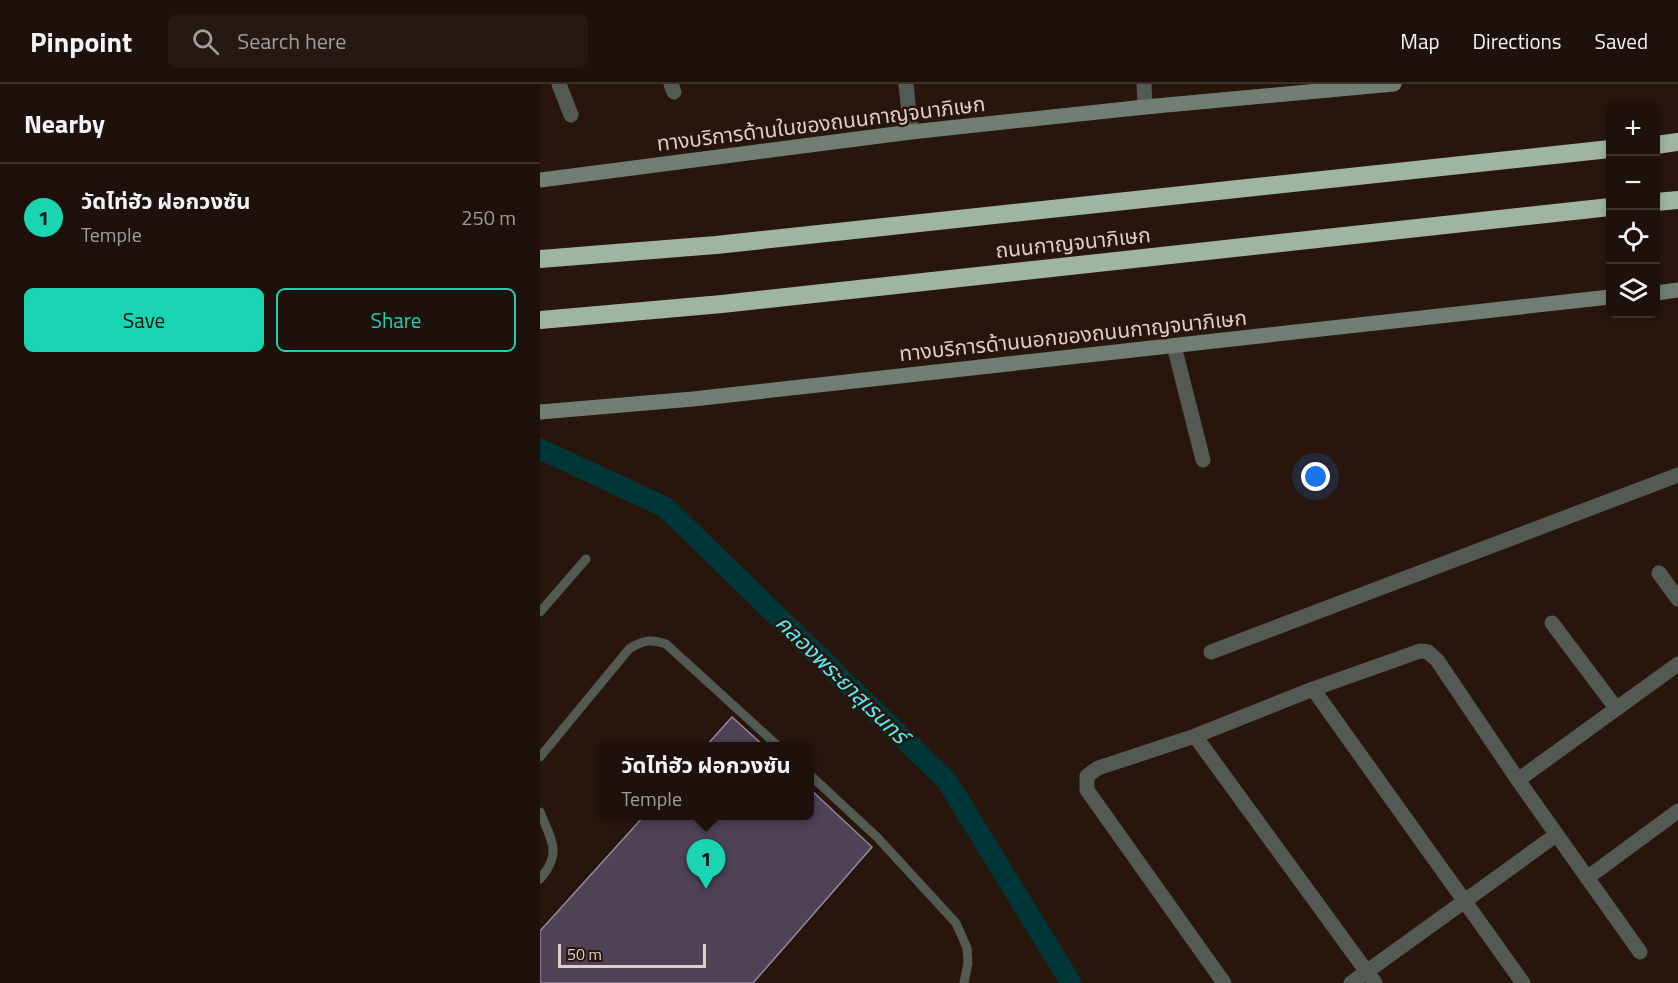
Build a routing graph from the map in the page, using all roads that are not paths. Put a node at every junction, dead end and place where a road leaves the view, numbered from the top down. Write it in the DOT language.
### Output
graph roads {
  1 [pos="559,84"];
  2 [pos="906,84"];
  3 [pos="1144,84"];
  4 [pos="1394,84"];
  5 [pos="1145,107"];
  6 [pos="571,115"];
  7 [pos="911,132"];
  8 [pos="1678,142"];
  9 [pos="1660,144"];
  10 [pos="1606,150"];
  11 [pos="540,175"];
  12 [pos="557,178"];
  13 [pos="540,180"];
  14 [pos="1678,200"];
  15 [pos="1660,202"];
  16 [pos="1606,208"];
  17 [pos="540,259"];
  18 [pos="1678,290"];
  19 [pos="1660,292"];
  20 [pos="1606,298"];
  21 [pos="540,320"];
  22 [pos="1174,346"];
  23 [pos="540,412"];
  24 [pos="1203,460"];
  25 [pos="1678,476"];
  26 [pos="586,559"];
  27 [pos="1659,573"];
  28 [pos="1678,598"];
  29 [pos="540,612"];
  30 [pos="1552,623"];
  31 [pos="1211,652"];
  32 [pos="1678,664"];
  33 [pos="1313,689"];
  34 [pos="1616,708"];
  35 [pos="1195,736"];
  36 [pos="773,742"];
  37 [pos="540,757"];
  38 [pos="814,779"];
  39 [pos="1518,780"];
  40 [pos="1678,811"];
  41 [pos="540,812"];
  42 [pos="1556,835"];
  43 [pos="1587,878"];
  44 [pos="540,879"];
  45 [pos="1466,901"];
  46 [pos="1640,952"];
  47 [pos="1371,977"];
  48 [pos="964,983"];
  49 [pos="1224,983"];
  50 [pos="1351,983"];
  51 [pos="1523,983"];
  1 -- 6 [label="street"];
  2 -- 7 [label="street"];
  3 -- 5 [label="street"];
  4 -- 5 [label="main road, ทางบริการด้านในของถนนกาญจนาภิเษก"];
  5 -- 7 [label="main road, ทางบริการด้านในของถนนกาญจนาภิเษก"];
  7 -- 12 [label="main road, ทางบริการด้านในของถนนกาญจนาภิเษก"];
  8 -- 9 [label="highway"];
  10 -- 17 [label="highway, ถนนกาญจนาภิเษก"];
  11 -- 12 [label="street"];
  12 -- 13 [label="main road, ทางบริการด้านในของถนนกาญจนาภิเษก"];
  14 -- 15 [label="highway"];
  16 -- 21 [label="highway, ถนนกาญจนาภิเษก"];
  18 -- 19 [label="main road"];
  20 -- 22 [label="main road, ทางบริการด้านนอกของถนนกาญจนาภิเษก"];
  22 -- 23 [label="main road, ทางบริการด้านนอกของถนนกาญจนาภิเษก"];
  22 -- 24 [label="street"];
  25 -- 31 [label="street"];
  26 -- 29 [label="lane"];
  27 -- 28 [label="street"];
  30 -- 34 [label="street"];
  32 -- 34 [label="street"];
  33 -- 35 [label="street"];
  33 -- 39 [label="street"];
  33 -- 45 [label="street"];
  34 -- 39 [label="street"];
  35 -- 47 [label="street"];
  35 -- 49 [label="street"];
  36 -- 37 [label="lane"];
  38 -- 48 [label="lane"];
  39 -- 42 [label="street"];
  40 -- 43 [label="street"];
  41 -- 44 [label="lane"];
  42 -- 43 [label="street"];
  42 -- 45 [label="street"];
  43 -- 46 [label="street"];
  45 -- 47 [label="street"];
  45 -- 51 [label="street"];
  47 -- 50 [label="street"];
}
